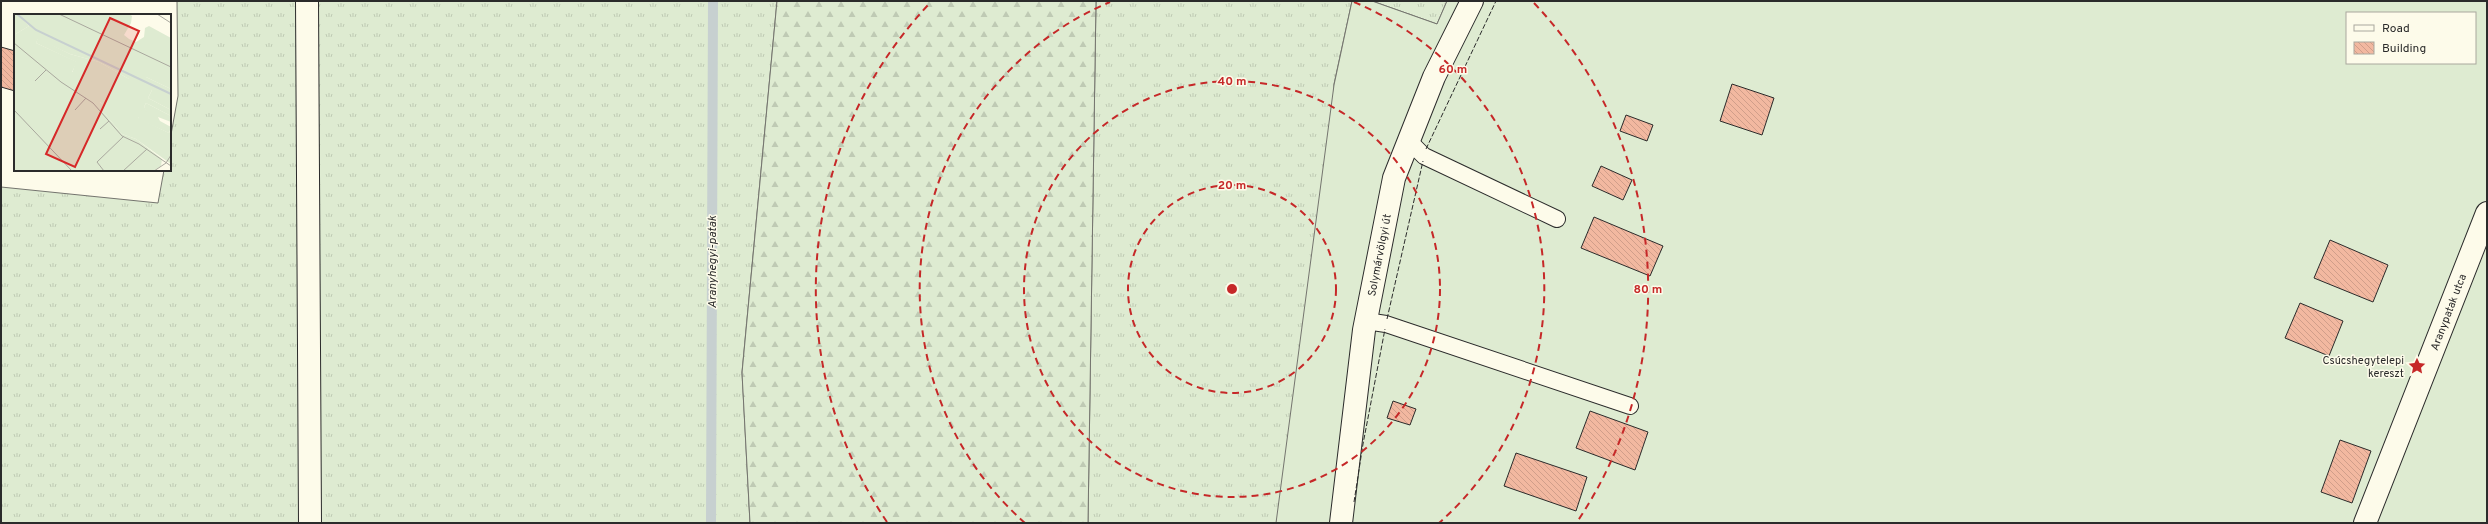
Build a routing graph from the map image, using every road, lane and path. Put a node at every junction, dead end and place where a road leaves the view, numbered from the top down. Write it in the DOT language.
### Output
graph roads {
  1 [pos="307,1"];
  2 [pos="1472,1"];
  3 [pos="1409,140"];
  4 [pos="2487,213"];
  5 [pos="1557,219"];
  6 [pos="1366,321"];
  7 [pos="1630,406"];
  8 [pos="310,523"];
  9 [pos="1340,523"];
  10 [pos="2365,523"];
  1 -- 8 [label="street"];
  2 -- 3 [label="street, Solymárvölgyi út"];
  3 -- 5 [label="lane"];
  3 -- 6 [label="street, Solymárvölgyi út"];
  4 -- 10 [label="street, Aranypatak utca"];
  6 -- 7 [label="lane"];
  6 -- 9 [label="street, Solymárvölgyi út"];
}
